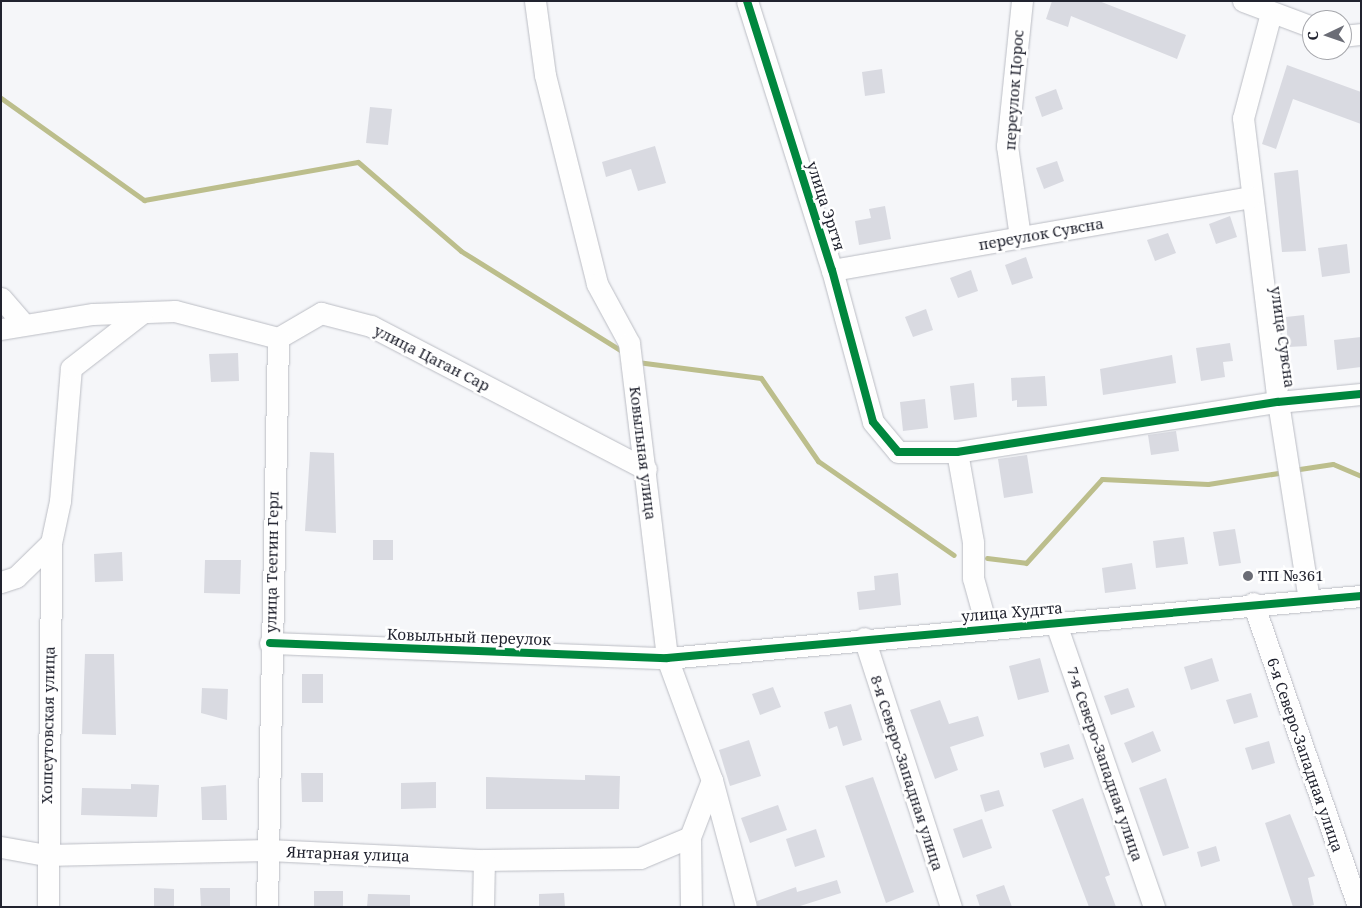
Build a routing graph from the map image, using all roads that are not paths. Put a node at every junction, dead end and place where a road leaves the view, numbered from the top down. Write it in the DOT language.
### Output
graph roads {
  1 [pos="535,1"];
  2 [pos="747,1"];
  3 [pos="1022,1"];
  4 [pos="1243,1"];
  5 [pos="1271,13"];
  6 [pos="1302,24"];
  7 [pos="1250,197"];
  8 [pos="1020,237"];
  9 [pos="832,270"];
  10 [pos="1,298"];
  11 [pos="142,313"];
  12 [pos="23,323"];
  13 [pos="1,329"];
  14 [pos="278,338"];
  15 [pos="1361,394"];
  16 [pos="1278,402"];
  17 [pos="957,452"];
  18 [pos="646,469"];
  19 [pos="51,544"];
  20 [pos="1,582"];
  21 [pos="1361,596"];
  22 [pos="1309,599"];
  23 [pos="1253,603"];
  24 [pos="1055,622"];
  25 [pos="987,628"];
  26 [pos="864,638"];
  27 [pos="270,643"];
  28 [pos="666,658"];
  29 [pos="712,780"];
  30 [pos="690,837"];
  31 [pos="1,847"];
  32 [pos="268,850"];
  33 [pos="46,856"];
  34 [pos="484,860"];
  35 [pos="48,907"];
  36 [pos="267,907"];
  37 [pos="483,907"];
  38 [pos="691,907"];
  39 [pos="746,907"];
  40 [pos="950,907"];
  41 [pos="1154,907"];
  42 [pos="1358,907"];
  1 -- 18 [label="street, Ковыльная улица"];
  2 -- 9 [label="street, улица Эргтя"];
  3 -- 8 [label="street, переулок Цорос"];
  4 -- 5 [label="street"];
  5 -- 6 [label="street"];
  5 -- 7 [label="street, улица Сувсна"];
  7 -- 8 [label="street, переулок Сувсна"];
  7 -- 16 [label="street, улица Сувсна"];
  8 -- 9 [label="street, переулок Сувсна"];
  9 -- 17 [label="street, улица Эргтя"];
  10 -- 12 [label="street"];
  11 -- 12 [label="street"];
  11 -- 14 [label="street"];
  11 -- 19 [label="street, Хошеутовская улица"];
  12 -- 13 [label="street"];
  14 -- 18 [label="street, улица Цаган Сар"];
  14 -- 27 [label="street, улица Теегин Герл"];
  15 -- 16 [label="street"];
  16 -- 17 [label="street"];
  16 -- 22 [label="street, улица Сувсна"];
  17 -- 25 [label="street"];
  18 -- 28 [label="street, Ковыльная улица"];
  19 -- 20 [label="street"];
  19 -- 33 [label="street, Хошеутовская улица"];
  21 -- 22 [label="street, улица Худгта"];
  22 -- 23 [label="street, улица Худгта"];
  23 -- 24 [label="street, улица Худгта"];
  23 -- 42 [label="street, 6-я Северо-Западная улица"];
  24 -- 25 [label="street, улица Худгта"];
  24 -- 41 [label="street, 7-я Северо-Западная улица"];
  25 -- 26 [label="street, улица Худгта"];
  26 -- 28 [label="street, улица Худгта"];
  26 -- 40 [label="street, 8-я Северо-Западная улица"];
  27 -- 28 [label="street, Ковыльный переулок"];
  27 -- 32 [label="street, улица Теегин Герл"];
  28 -- 29 [label="street, Ковыльная улица"];
  29 -- 30 [label="street"];
  29 -- 39 [label="street, Ковыльная улица"];
  30 -- 34 [label="street, Янтарная улица"];
  30 -- 38 [label="street"];
  31 -- 33 [label="street, Янтарная улица"];
  32 -- 33 [label="street, Янтарная улица"];
  32 -- 34 [label="street, Янтарная улица"];
  32 -- 36 [label="street, улица Теегин Герл"];
  33 -- 35 [label="street, Хошеутовская улица"];
  34 -- 37 [label="street"];
}
